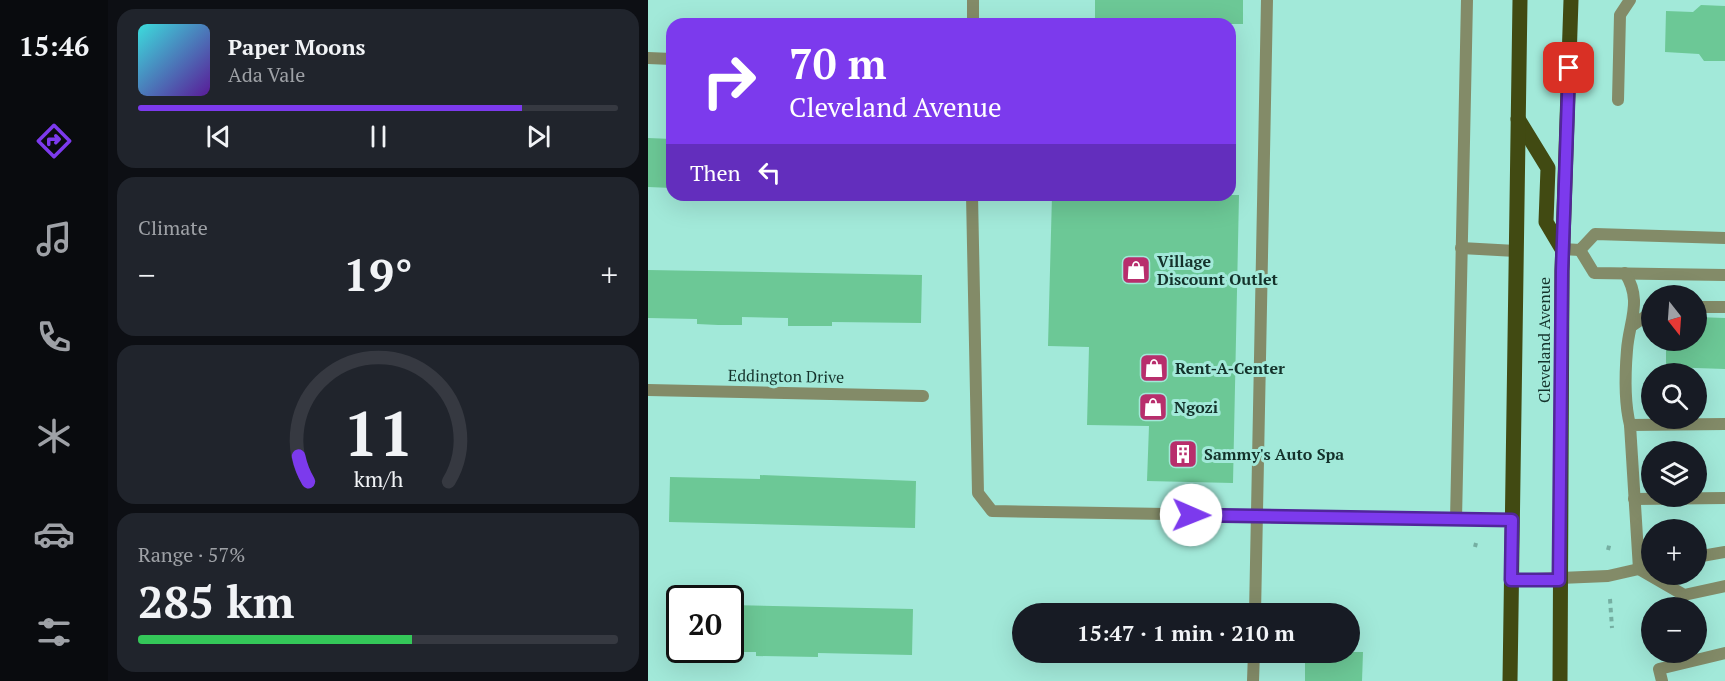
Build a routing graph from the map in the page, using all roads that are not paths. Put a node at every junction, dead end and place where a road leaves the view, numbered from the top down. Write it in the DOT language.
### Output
graph roads {
  1 [pos="973,0"];
  2 [pos="1268,0"];
  3 [pos="1467,0"];
  4 [pos="1520,0"];
  5 [pos="1571,0"];
  6 [pos="1630,0"];
  7 [pos="973,18"];
  8 [pos="648,58"];
  9 [pos="666,59"];
  10 [pos="1618,100"];
  11 [pos="1518,119"];
  12 [pos="972,201"];
  13 [pos="1725,238"];
  14 [pos="1461,248"];
  15 [pos="1562,249"];
  16 [pos="1580,250"];
  17 [pos="1516,251"];
  18 [pos="1625,273"];
  19 [pos="1725,275"];
  20 [pos="1725,307"];
  21 [pos="1707,308"];
  22 [pos="1641,320"];
  23 [pos="1633,325"];
  24 [pos="648,390"];
  25 [pos="923,396"];
  26 [pos="1725,424"];
  27 [pos="1630,425"];
  28 [pos="1725,498"];
  29 [pos="1634,499"];
  30 [pos="1257,516"];
  31 [pos="1456,520"];
  32 [pos="1512,520"];
  33 [pos="1725,552"];
  34 [pos="1707,555"];
  35 [pos="1639,569"];
  36 [pos="1511,580"];
  37 [pos="1559,580"];
  38 [pos="1725,586"];
  39 [pos="1255,603"];
  40 [pos="1725,653"];
  41 [pos="1254,663"];
  42 [pos="1253,681"];
  43 [pos="1510,681"];
  44 [pos="1560,681"];
  45 [pos="1662,681"];
  1 -- 7 [label="lane"];
  2 -- 30 [label="lane"];
  3 -- 14 [label="lane"];
  4 -- 11 [label="main road, Cleveland Avenue"];
  5 -- 15 [label="main road, Cleveland Avenue"];
  6 -- 10 [label="lane"];
  8 -- 9 [label="lane"];
  11 -- 15 [label="main road"];
  11 -- 17 [label="main road, Cleveland Avenue"];
  12 -- 30 [label="lane"];
  13 -- 16 [label="lane"];
  14 -- 17 [label="lane"];
  14 -- 31 [label="lane"];
  15 -- 16 [label="lane"];
  15 -- 37 [label="main road, Cleveland Avenue"];
  16 -- 18 [label="lane"];
  17 -- 32 [label="main road, Cleveland Avenue"];
  18 -- 19 [label="lane"];
  18 -- 23 [label="lane"];
  20 -- 21 [label="lane"];
  22 -- 23 [label="lane"];
  23 -- 27 [label="lane"];
  24 -- 25 [label="lane, Eddington Drive"];
  26 -- 27 [label="lane"];
  27 -- 29 [label="lane"];
  28 -- 29 [label="lane"];
  29 -- 35 [label="lane"];
  30 -- 31 [label="lane"];
  30 -- 39 [label="lane"];
  31 -- 32 [label="lane"];
  32 -- 36 [label="main road, Cleveland Avenue"];
  33 -- 34 [label="lane"];
  35 -- 37 [label="lane"];
  35 -- 38 [label="lane"];
  36 -- 37 [label="lane"];
  36 -- 43 [label="main road, Cleveland Avenue"];
  37 -- 44 [label="main road, Cleveland Avenue"];
  40 -- 45 [label="lane"];
  41 -- 42 [label="lane"];
}
